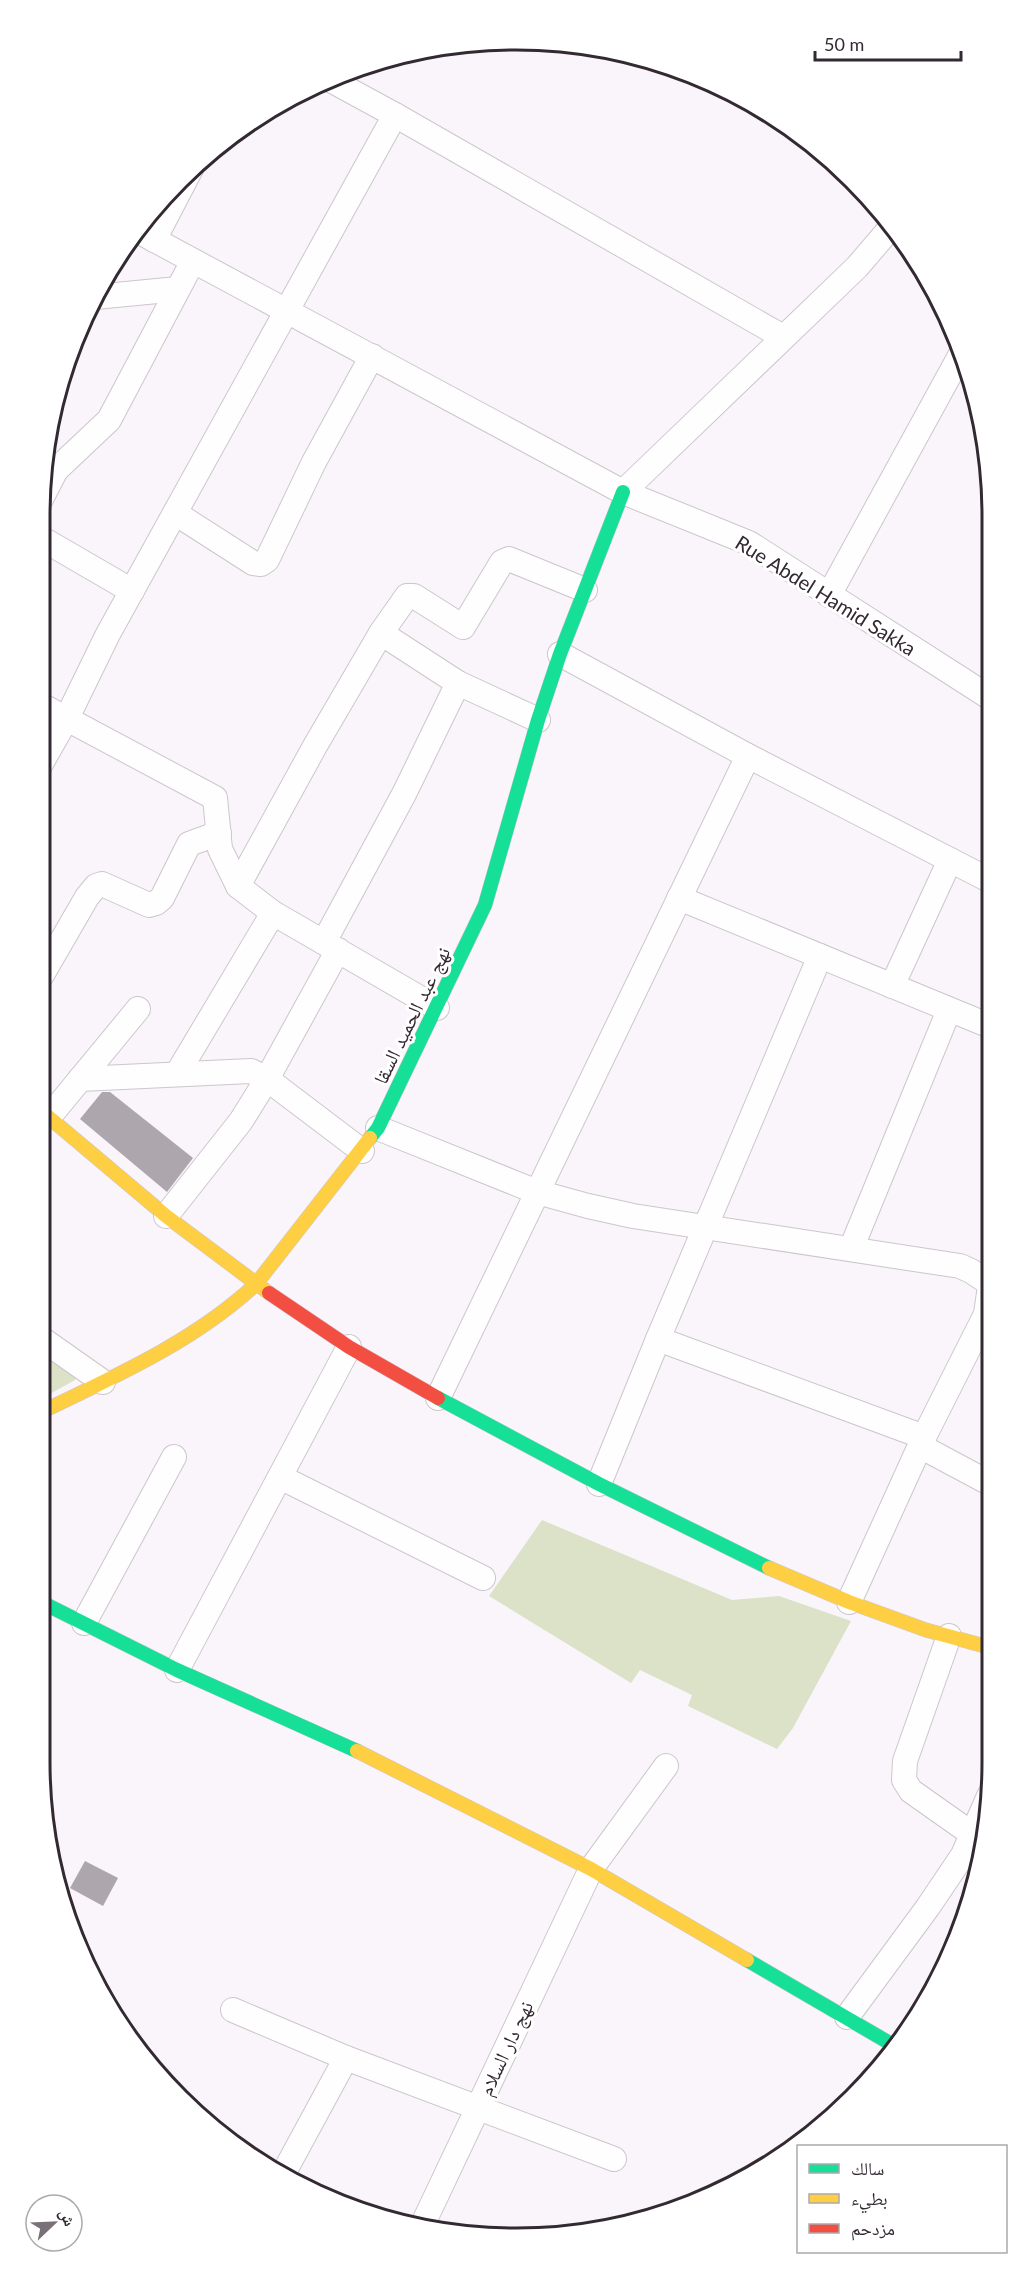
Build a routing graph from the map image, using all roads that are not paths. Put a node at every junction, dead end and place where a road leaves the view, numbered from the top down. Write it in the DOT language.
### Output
graph roads {
  1 [pos="339,84"];
  2 [pos="395,115"];
  3 [pos="154,221"];
  4 [pos="886,233"];
  5 [pos="145,235"];
  6 [pos="193,261"];
  7 [pos="178,289"];
  8 [pos="105,296"];
  9 [pos="286,311"];
  10 [pos="783,337"];
  11 [pos="372,356"];
  12 [pos="956,363"];
  13 [pos="51,472"];
  14 [pos="623,492"];
  15 [pos="175,513"];
  16 [pos="50,543"];
  17 [pos="585,590"];
  18 [pos="132,591"];
  19 [pos="829,595"];
  20 [pos="381,633"];
  21 [pos="560,654"];
  22 [pos="458,683"];
  23 [pos="982,693"];
  24 [pos="50,710"];
  25 [pos="67,718"];
  26 [pos="538,720"];
  27 [pos="50,748"];
  28 [pos="748,756"];
  29 [pos="219,834"];
  30 [pos="950,860"];
  31 [pos="982,876"];
  32 [pos="238,886"];
  33 [pos="679,898"];
  34 [pos="273,913"];
  35 [pos="331,946"];
  36 [pos="820,956"];
  37 [pos="50,961"];
  38 [pos="892,986"];
  39 [pos="437,1008"];
  40 [pos="138,1009"];
  41 [pos="949,1010"];
  42 [pos="982,1023"];
  43 [pos="177,1074"];
  44 [pos="80,1079"];
  45 [pos="267,1079"];
  46 [pos="50,1107"];
  47 [pos="50,1118"];
  48 [pos="378,1128"];
  49 [pos="362,1151"];
  50 [pos="537,1191"];
  51 [pos="166,1216"];
  52 [pos="706,1227"];
  53 [pos="851,1250"];
  54 [pos="982,1276"];
  55 [pos="256,1284"];
  56 [pos="982,1323"];
  57 [pos="657,1339"];
  58 [pos="50,1345"];
  59 [pos="349,1347"];
  60 [pos="103,1382"];
  61 [pos="438,1398"];
  62 [pos="50,1408"];
  63 [pos="922,1442"];
  64 [pos="174,1456"];
  65 [pos="280,1477"];
  66 [pos="982,1479"];
  67 [pos="599,1484"];
  68 [pos="483,1578"];
  69 [pos="849,1602"];
  70 [pos="50,1606"];
  71 [pos="84,1623"];
  72 [pos="949,1636"];
  73 [pos="982,1645"];
  74 [pos="177,1670"];
  75 [pos="666,1767"];
  76 [pos="974,1844"];
  77 [pos="591,1869"];
  78 [pos="233,2010"];
  79 [pos="847,2017"];
  80 [pos="887,2042"];
  81 [pos="346,2058"];
  82 [pos="477,2107"];
  83 [pos="614,2159"];
  84 [pos="287,2167"];
  85 [pos="425,2219"];
  1 -- 2 [label="street"];
  2 -- 9 [label="street"];
  2 -- 10 [label="street"];
  3 -- 5 [label="street"];
  4 -- 10 [label="street"];
  5 -- 6 [label="street, Rue Abdel Hamid Sakka"];
  6 -- 7 [label="street"];
  6 -- 9 [label="street, Rue Abdel Hamid Sakka"];
  7 -- 8 [label="street"];
  7 -- 13 [label="street"];
  9 -- 11 [label="street, Rue Abdel Hamid Sakka"];
  9 -- 15 [label="street"];
  10 -- 14 [label="street"];
  11 -- 14 [label="street, Rue Abdel Hamid Sakka"];
  11 -- 15 [label="street"];
  12 -- 19 [label="street"];
  14 -- 17 [label="street, نهج عبد الحميد السقا"];
  14 -- 19 [label="street, Rue Abdel Hamid Sakka"];
  15 -- 18 [label="street"];
  16 -- 18 [label="street"];
  17 -- 20 [label="street"];
  17 -- 21 [label="street, نهج عبد الحميد السقا"];
  18 -- 25 [label="street"];
  19 -- 23 [label="street, Rue Abdel Hamid Sakka"];
  20 -- 22 [label="street"];
  20 -- 32 [label="street"];
  21 -- 26 [label="street, نهج عبد الحميد السقا"];
  21 -- 28 [label="street"];
  22 -- 26 [label="street"];
  22 -- 35 [label="street"];
  24 -- 25 [label="street"];
  25 -- 27 [label="street"];
  25 -- 29 [label="street"];
  26 -- 39 [label="street, نهج عبد الحميد السقا"];
  28 -- 30 [label="street"];
  28 -- 33 [label="street"];
  29 -- 32 [label="street"];
  29 -- 37 [label="street"];
  30 -- 31 [label="street"];
  30 -- 38 [label="street"];
  32 -- 34 [label="street"];
  33 -- 36 [label="street"];
  33 -- 50 [label="street"];
  34 -- 35 [label="street"];
  34 -- 43 [label="street"];
  35 -- 39 [label="street"];
  35 -- 45 [label="street"];
  36 -- 38 [label="street"];
  36 -- 52 [label="street"];
  38 -- 41 [label="street"];
  39 -- 48 [label="street, نهج عبد الحميد السقا"];
  40 -- 44 [label="street"];
  41 -- 42 [label="street"];
  41 -- 53 [label="street"];
  43 -- 44 [label="street"];
  43 -- 45 [label="street"];
  44 -- 46 [label="street"];
  45 -- 49 [label="street"];
  45 -- 51 [label="street"];
  47 -- 51 [label="street"];
  48 -- 49 [label="street, نهج عبد الحميد السقا"];
  48 -- 50 [label="street"];
  49 -- 55 [label="street, نهج عبد الحميد السقا"];
  50 -- 52 [label="street"];
  50 -- 61 [label="street"];
  51 -- 55 [label="street"];
  52 -- 53 [label="street"];
  52 -- 57 [label="street"];
  53 -- 54 [label="street"];
  55 -- 59 [label="street"];
  55 -- 60 [label="street, نهج عبد الحميد السقا"];
  56 -- 63 [label="street"];
  57 -- 63 [label="street"];
  57 -- 67 [label="street"];
  58 -- 60 [label="street"];
  59 -- 61 [label="street"];
  59 -- 65 [label="street"];
  60 -- 62 [label="street, نهج عبد الحميد السقا"];
  61 -- 67 [label="street"];
  63 -- 66 [label="street"];
  63 -- 69 [label="street"];
  64 -- 71 [label="street"];
  65 -- 68 [label="street"];
  65 -- 74 [label="street"];
  67 -- 69 [label="street"];
  69 -- 72 [label="street"];
  70 -- 71 [label="street"];
  71 -- 74 [label="street"];
  72 -- 73 [label="street"];
  72 -- 76 [label="street"];
  74 -- 77 [label="street"];
  75 -- 77 [label="street, نهج دار السلام"];
  76 -- 79 [label="street"];
  77 -- 79 [label="street"];
  77 -- 82 [label="street, نهج دار السلام"];
  78 -- 81 [label="street"];
  79 -- 80 [label="street"];
  81 -- 82 [label="street"];
  81 -- 84 [label="street"];
  82 -- 83 [label="street"];
  82 -- 85 [label="street, نهج دار السلام"];
}
